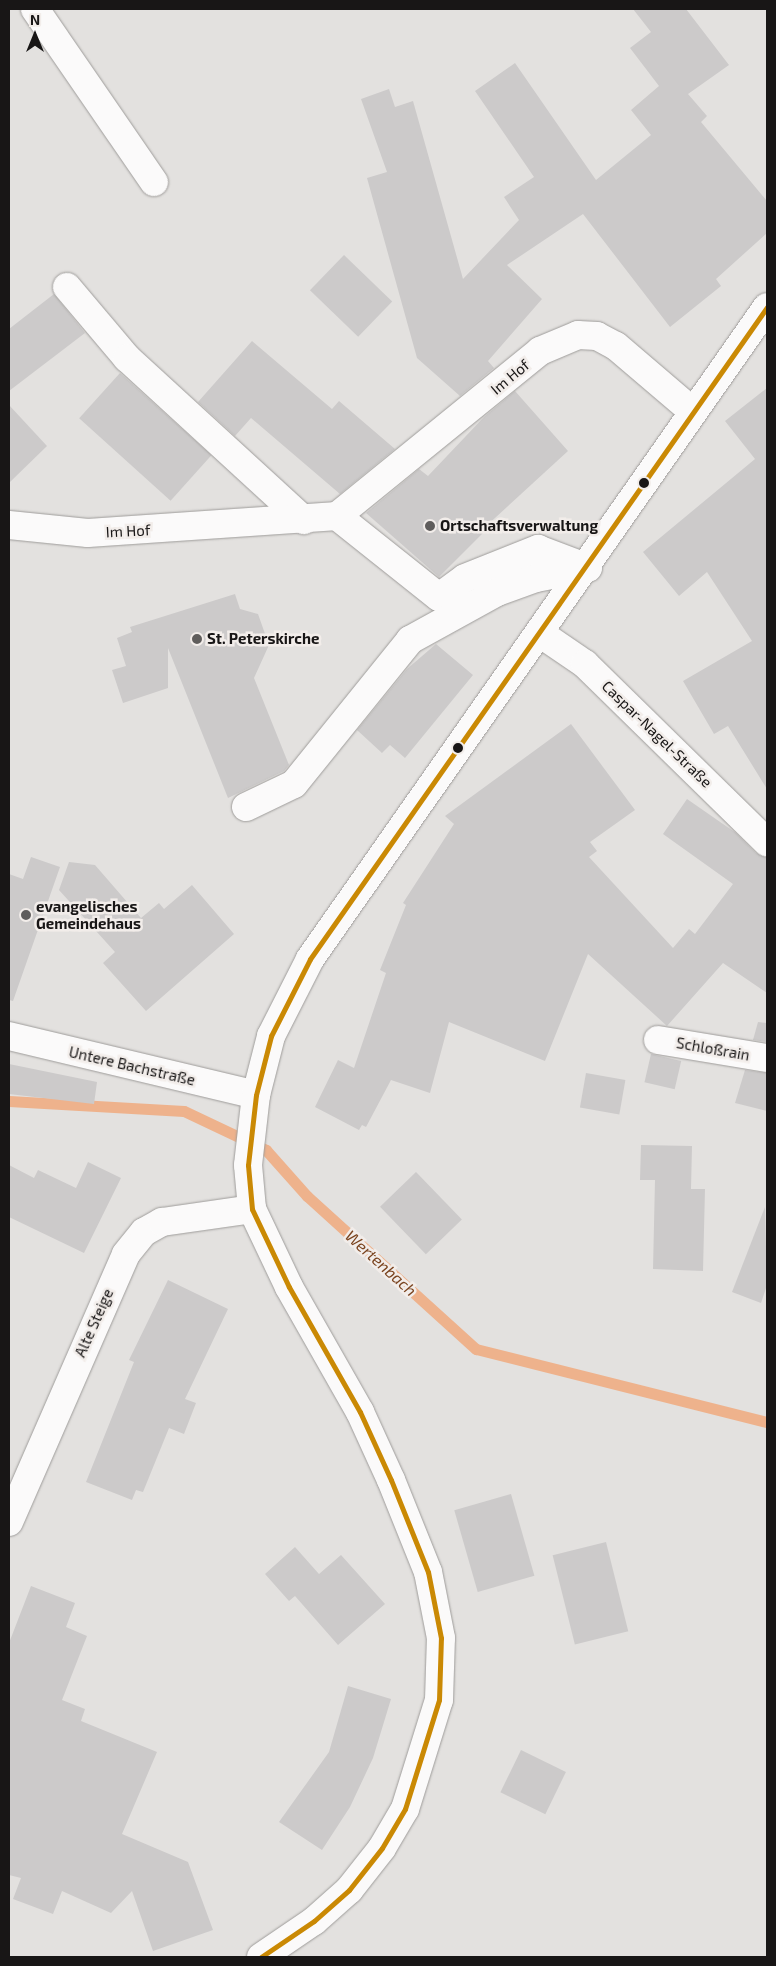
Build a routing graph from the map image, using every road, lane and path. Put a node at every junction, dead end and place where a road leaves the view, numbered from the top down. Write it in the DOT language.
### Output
graph roads {
  1 [pos="35,9"];
  2 [pos="154,182"];
  3 [pos="67,287"];
  4 [pos="762,324"];
  5 [pos="692,411"];
  6 [pos="338,516"];
  7 [pos="304,520"];
  8 [pos="9,525"];
  9 [pos="588,568"];
  10 [pos="541,634"];
  11 [pos="246,806"];
  12 [pos="767,842"];
  13 [pos="9,1036"];
  14 [pos="658,1040"];
  15 [pos="767,1058"];
  16 [pos="256,1095"];
  17 [pos="252,1209"];
  18 [pos="9,1522"];
  19 [pos="261,1957"];
  1 -- 2 [label="street"];
  3 -- 7 [label="street"];
  4 -- 5 [label="street"];
  5 -- 6 [label="street, Im Hof"];
  5 -- 9 [label="street"];
  6 -- 7 [label="street, Im Hof"];
  6 -- 9 [label="street"];
  7 -- 8 [label="street, Im Hof"];
  9 -- 10 [label="street"];
  9 -- 11 [label="street"];
  10 -- 12 [label="street, Caspar-Nagel-Straße"];
  10 -- 16 [label="street"];
  13 -- 16 [label="street, Untere Bachstraße"];
  14 -- 15 [label="street, Schloßrain"];
  16 -- 17 [label="street"];
  17 -- 18 [label="street, Alte Steige"];
  17 -- 19 [label="street"];
}
